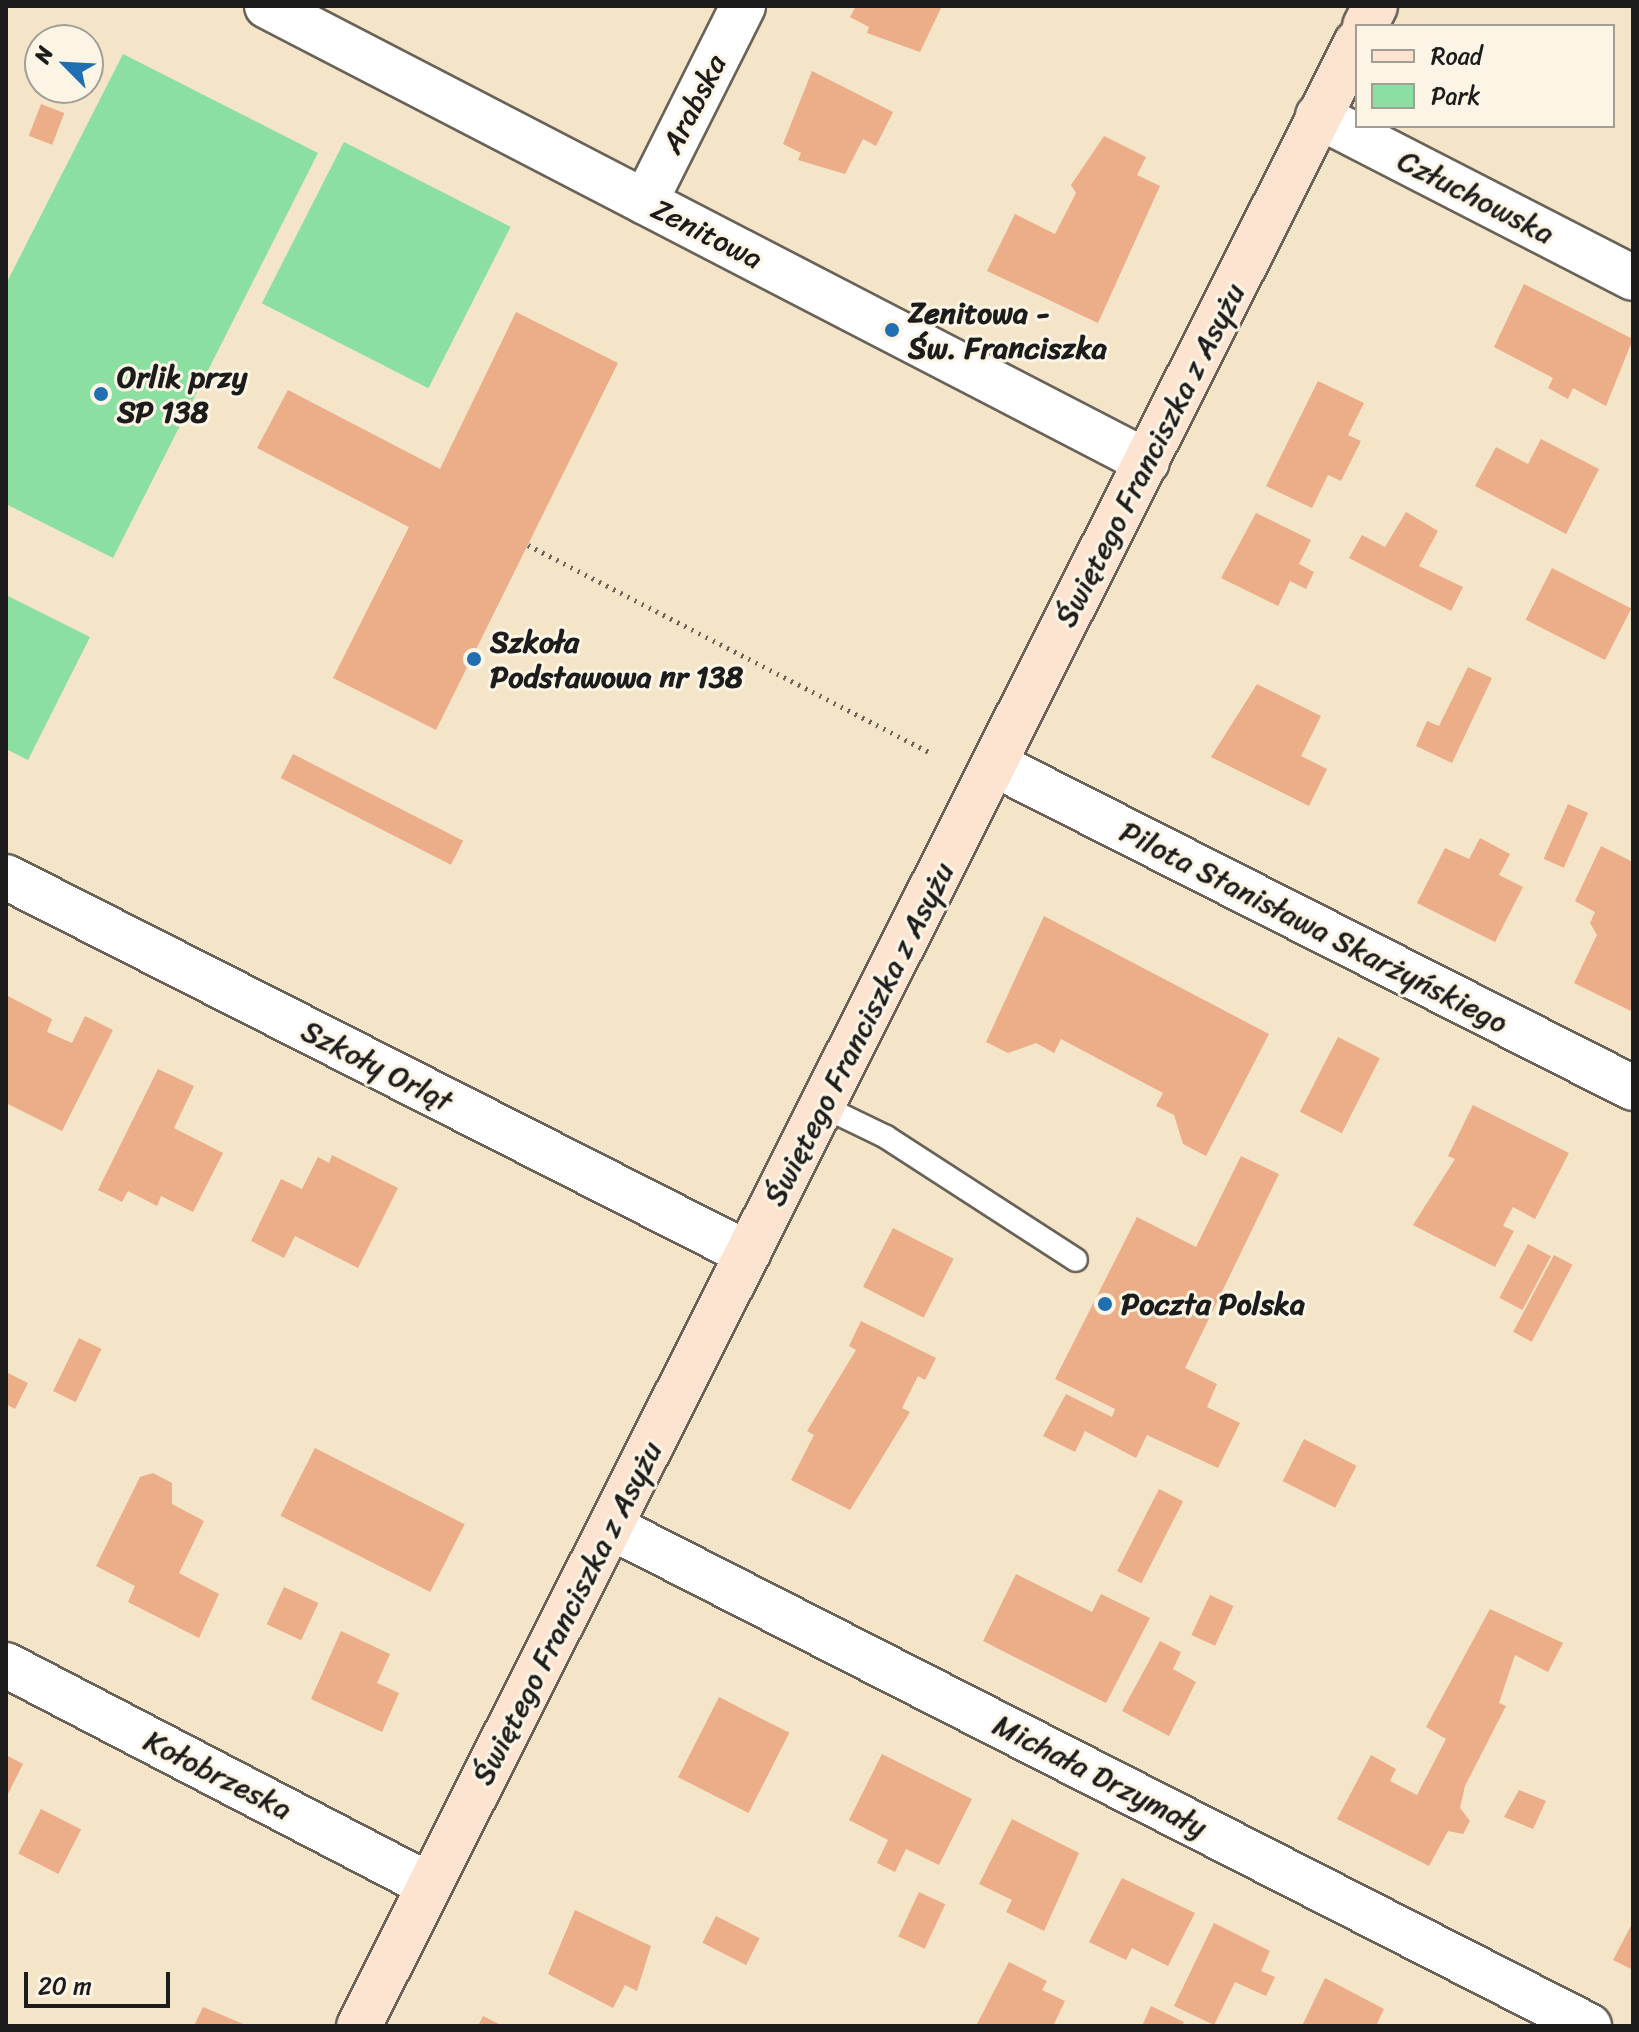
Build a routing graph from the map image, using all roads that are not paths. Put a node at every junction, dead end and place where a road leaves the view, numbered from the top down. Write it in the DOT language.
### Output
graph roads {
  1 [pos="267,6"];
  2 [pos="743,6"];
  3 [pos="1375,6"];
  4 [pos="1366,24"];
  5 [pos="1355,46"];
  6 [pos="1318,116"];
  7 [pos="645,202"];
  8 [pos="1633,278"];
  9 [pos="1147,462"];
  10 [pos="996,765"];
  11 [pos="6,877"];
  12 [pos="1633,1088"];
  13 [pos="822,1106"];
  14 [pos="748,1254"];
  15 [pos="1076,1260"];
  16 [pos="611,1527"];
  17 [pos="6,1665"];
  18 [pos="429,1885"];
  19 [pos="359,2026"];
  20 [pos="1589,2026"];
  1 -- 7 [label="street, Zenitowa"];
  2 -- 7 [label="street, Arabska"];
  3 -- 4 [label="street"];
  5 -- 6 [label="street, Świętego Franciszka z Asyżu"];
  6 -- 8 [label="street, Człuchowska"];
  6 -- 9 [label="street, Świętego Franciszka z Asyżu"];
  7 -- 9 [label="street, Zenitowa"];
  9 -- 10 [label="street, Świętego Franciszka z Asyżu"];
  10 -- 12 [label="street, Pilota Stanisława Skarżyńskiego"];
  10 -- 13 [label="street, Świętego Franciszka z Asyżu"];
  11 -- 14 [label="street, Szkoły Orląt"];
  13 -- 14 [label="street, Świętego Franciszka z Asyżu"];
  13 -- 15 [label="lane"];
  14 -- 16 [label="street, Świętego Franciszka z Asyżu"];
  16 -- 18 [label="street, Świętego Franciszka z Asyżu"];
  16 -- 20 [label="street, Michała Drzymały"];
  17 -- 18 [label="street, Kołobrzeska"];
  18 -- 19 [label="street, Świętego Franciszka z Asyżu"];
}
